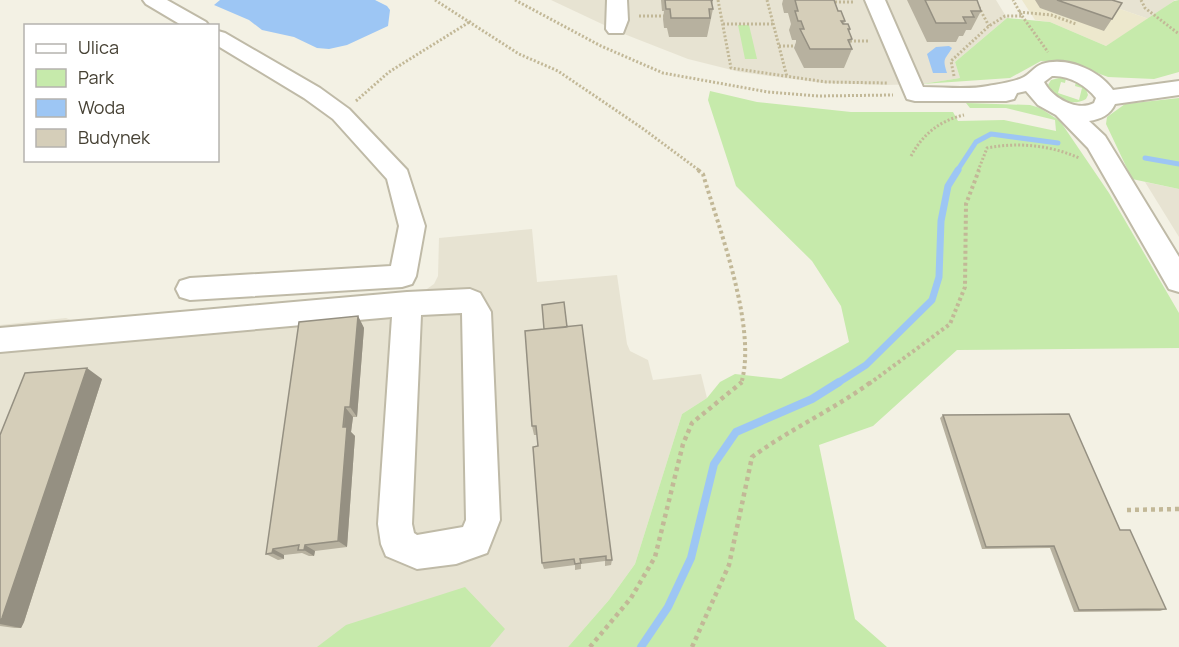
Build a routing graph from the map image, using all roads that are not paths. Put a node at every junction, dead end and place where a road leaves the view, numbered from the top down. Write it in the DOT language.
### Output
graph roads {
  1 [pos="153,0"];
  2 [pos="617,0"];
  3 [pos="865,1"];
  4 [pos="195,24"];
  5 [pos="616,29"];
  6 [pos="219,37"];
  7 [pos="1170,89"];
  8 [pos="1037,90"];
  9 [pos="1099,98"];
  10 [pos="1065,111"];
  11 [pos="1090,152"];
  12 [pos="1179,281"];
  13 [pos="190,289"];
  14 [pos="407,304"];
  15 [pos="0,340"];
  1 -- 4 [label="street"];
  2 -- 5 [label="street"];
  3 -- 8 [label="street"];
  6 -- 13 [label="street"];
  7 -- 9 [label="street"];
  8 -- 9 [label="street"];
  8 -- 10 [label="street"];
  9 -- 10 [label="street"];
  9 -- 11 [label="street"];
  10 -- 11 [label="street"];
  11 -- 12 [label="street"];
  14 -- 14 [label="street"];
  14 -- 15 [label="street"];
}
